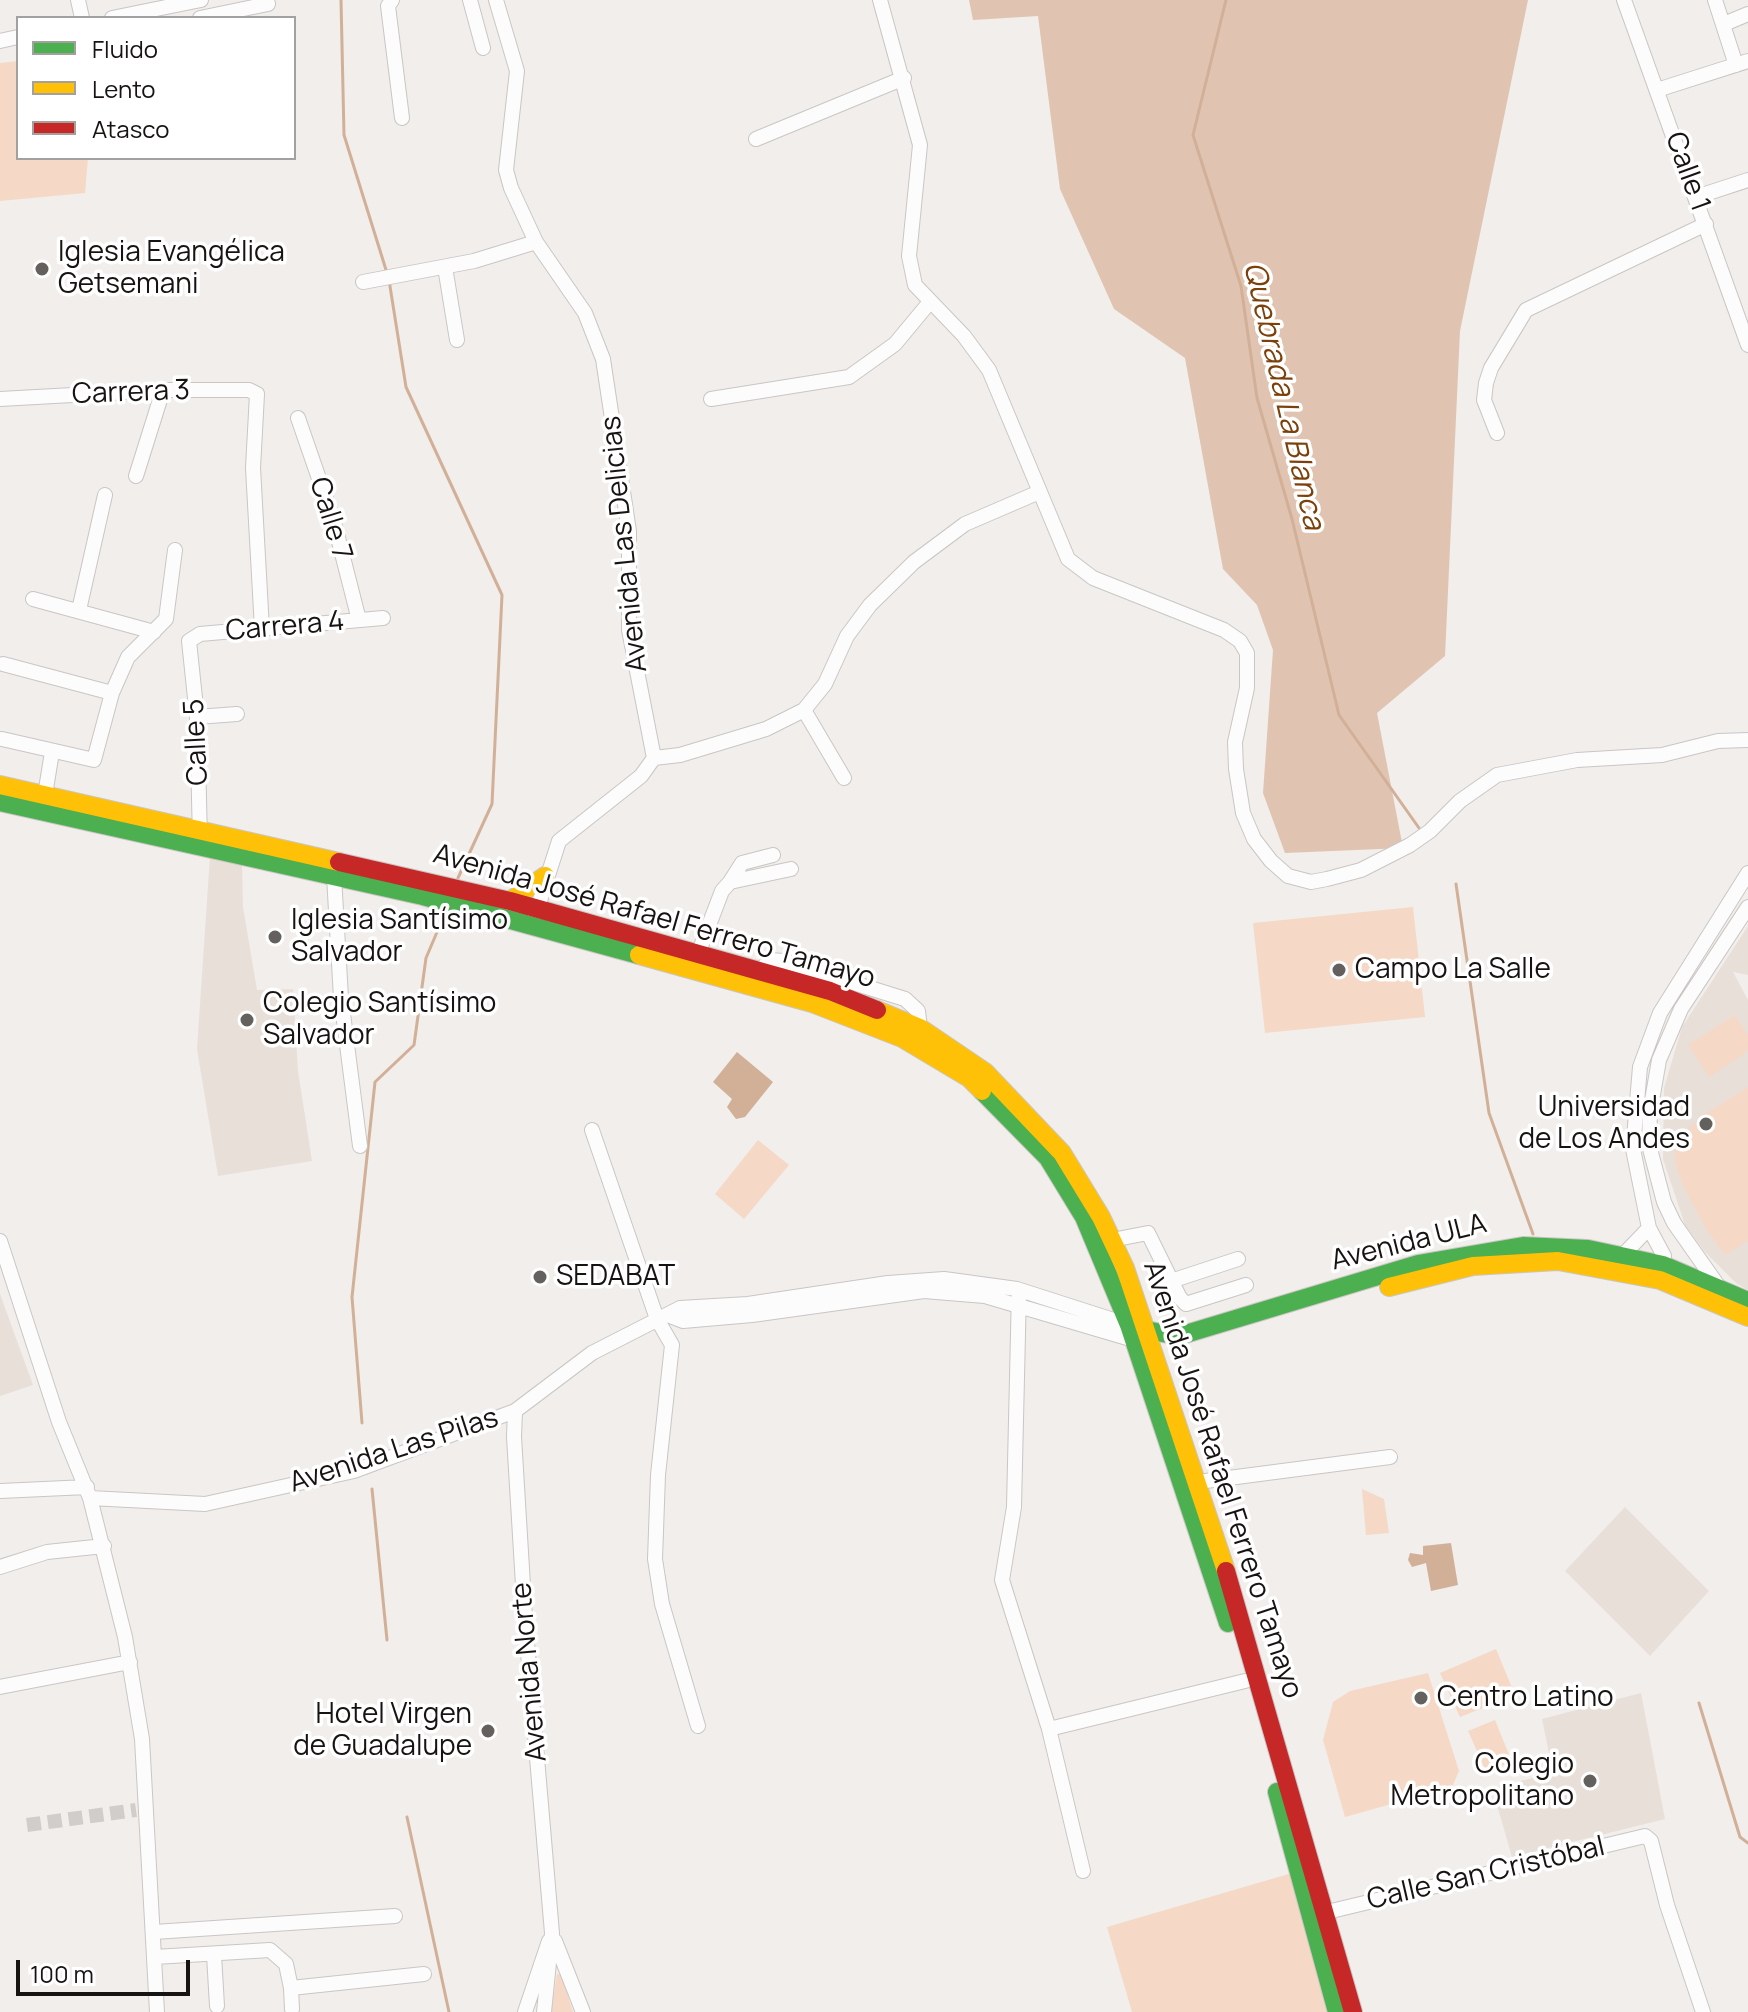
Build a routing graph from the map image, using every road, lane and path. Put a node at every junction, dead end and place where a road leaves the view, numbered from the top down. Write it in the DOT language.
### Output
graph roads {
  1 [pos="201,0"];
  2 [pos="267,0"];
  3 [pos="392,0"];
  4 [pos="470,0"];
  5 [pos="496,0"];
  6 [pos="880,0"];
  7 [pos="1624,0"];
  8 [pos="1715,0"];
  9 [pos="1748,14"];
  10 [pos="124,16"];
  11 [pos="210,16"];
  12 [pos="1724,24"];
  13 [pos="483,48"];
  14 [pos="1742,63"];
  15 [pos="904,78"];
  16 [pos="1657,90"];
  17 [pos="402,118"];
  18 [pos="756,139"];
  19 [pos="1748,180"];
  20 [pos="1696,197"];
  21 [pos="1706,224"];
  22 [pos="536,242"];
  23 [pos="445,267"];
  24 [pos="363,282"];
  25 [pos="929,303"];
  26 [pos="457,340"];
  27 [pos="1748,345"];
  28 [pos="163,390"];
  29 [pos="0,399"];
  30 [pos="711,399"];
  31 [pos="298,418"];
  32 [pos="1497,433"];
  33 [pos="136,476"];
  34 [pos="1037,493"];
  35 [pos="105,495"];
  36 [pos="175,550"];
  37 [pos="33,599"];
  38 [pos="79,610"];
  39 [pos="383,618"];
  40 [pos="359,620"];
  41 [pos="262,629"];
  42 [pos="154,632"];
  43 [pos="189,641"];
  44 [pos="3,664"];
  45 [pos="112,693"];
  46 [pos="804,710"];
  47 [pos="237,714"];
  48 [pos="197,717"];
  49 [pos="2,739"];
  50 [pos="1748,740"];
  51 [pos="52,752"];
  52 [pos="654,758"];
  53 [pos="844,778"];
  54 [pos="0,785"];
  55 [pos="45,795"];
  56 [pos="0,802"];
  57 [pos="200,837"];
  58 [pos="773,855"];
  59 [pos="791,869"];
  60 [pos="1748,873"];
  61 [pos="334,876"];
  62 [pos="545,876"];
  63 [pos="730,882"];
  64 [pos="510,901"];
  65 [pos="1748,907"];
  66 [pos="535,917"];
  67 [pos="698,954"];
  68 [pos="592,1130"];
  69 [pos="360,1146"];
  70 [pos="1674,1223"];
  71 [pos="1649,1228"];
  72 [pos="1112,1240"];
  73 [pos="0,1241"];
  74 [pos="1623,1255"];
  75 [pos="1238,1259"];
  76 [pos="1662,1267"];
  77 [pos="1171,1281"];
  78 [pos="1246,1285"];
  79 [pos="1719,1287"];
  80 [pos="1018,1298"];
  81 [pos="1748,1301"];
  82 [pos="664,1317"];
  83 [pos="1748,1317"];
  84 [pos="1141,1335"];
  85 [pos="515,1411"];
  86 [pos="1390,1457"];
  87 [pos="1198,1482"];
  88 [pos="0,1491"];
  89 [pos="88,1493"];
  90 [pos="104,1546"];
  91 [pos="0,1567"];
  92 [pos="130,1662"];
  93 [pos="1245,1681"];
  94 [pos="0,1687"];
  95 [pos="698,1726"];
  96 [pos="1049,1729"];
  97 [pos="1083,1871"];
  98 [pos="1327,1912"];
  99 [pos="395,1916"];
  100 [pos="154,1932"];
  101 [pos="552,1933"];
  102 [pos="214,1955"];
  103 [pos="155,1957"];
  104 [pos="424,1974"];
  105 [pos="291,1988"];
  106 [pos="217,2006"];
  107 [pos="292,2009"];
  108 [pos="157,2012"];
  109 [pos="525,2012"];
  110 [pos="544,2012"];
  111 [pos="583,2012"];
  112 [pos="1337,2012"];
  113 [pos="1353,2012"];
  114 [pos="1703,2012"];
  1 -- 10 [label="street"];
  2 -- 11 [label="street"];
  3 -- 17 [label="street"];
  4 -- 13 [label="street"];
  5 -- 22 [label="street, Avenida Las Delicias"];
  6 -- 15 [label="street"];
  7 -- 16 [label="street, Calle 1"];
  8 -- 12 [label="street"];
  9 -- 12 [label="street"];
  12 -- 14 [label="street"];
  14 -- 16 [label="street"];
  15 -- 18 [label="street"];
  15 -- 25 [label="street"];
  16 -- 20 [label="street, Calle 1"];
  19 -- 20 [label="street"];
  20 -- 21 [label="street, Calle 1"];
  21 -- 27 [label="street, Calle 1"];
  21 -- 32 [label="street"];
  22 -- 23 [label="street"];
  22 -- 52 [label="street, Avenida Las Delicias"];
  23 -- 24 [label="street"];
  23 -- 26 [label="street"];
  25 -- 30 [label="street"];
  25 -- 34 [label="street"];
  28 -- 29 [label="street, Carrera 3"];
  28 -- 33 [label="street"];
  28 -- 41 [label="street, Carrera 3"];
  31 -- 40 [label="street, Calle 7"];
  34 -- 46 [label="street"];
  34 -- 50 [label="street"];
  35 -- 38 [label="street"];
  36 -- 42 [label="street"];
  37 -- 38 [label="street"];
  38 -- 42 [label="street"];
  39 -- 40 [label="street, Carrera 4"];
  40 -- 41 [label="street, Carrera 4"];
  41 -- 43 [label="street, Carrera 4"];
  42 -- 45 [label="street"];
  43 -- 48 [label="street, Calle 5"];
  44 -- 45 [label="street"];
  45 -- 51 [label="street"];
  46 -- 52 [label="street"];
  46 -- 53 [label="street"];
  47 -- 48 [label="street"];
  48 -- 57 [label="street, Calle 5"];
  49 -- 51 [label="street"];
  51 -- 55 [label="street"];
  52 -- 62 [label="street"];
  54 -- 55 [label="street, Avenida José Rafael Ferrero Tamayo"];
  55 -- 57 [label="street, Avenida José Rafael Ferrero Tamayo"];
  56 -- 57 [label="street, Avenida José Rafael Ferrero Tamayo"];
  57 -- 61 [label="street, Avenida José Rafael Ferrero Tamayo"];
  57 -- 64 [label="street, Avenida José Rafael Ferrero Tamayo"];
  58 -- 63 [label="street"];
  59 -- 63 [label="street"];
  60 -- 71 [label="street"];
  61 -- 66 [label="street, Avenida José Rafael Ferrero Tamayo"];
  61 -- 69 [label="street"];
  62 -- 64 [label="street"];
  62 -- 66 [label="street"];
  63 -- 67 [label="street"];
  64 -- 66 [label="street, Avenida José Rafael Ferrero Tamayo"];
  65 -- 70 [label="street"];
  66 -- 67 [label="street, Avenida José Rafael Ferrero Tamayo"];
  66 -- 84 [label="street, Avenida José Rafael Ferrero Tamayo"];
  67 -- 72 [label="street, Avenida José Rafael Ferrero Tamayo"];
  68 -- 82 [label="street"];
  70 -- 76 [label="street"];
  70 -- 79 [label="street"];
  71 -- 74 [label="street"];
  71 -- 76 [label="street"];
  72 -- 77 [label="street"];
  72 -- 84 [label="street, Avenida José Rafael Ferrero Tamayo"];
  73 -- 89 [label="street"];
  74 -- 76 [label="street, Avenida ULA"];
  74 -- 84 [label="street, Avenida ULA"];
  75 -- 77 [label="street"];
  76 -- 79 [label="street, Avenida ULA"];
  76 -- 83 [label="street, Avenida ULA"];
  76 -- 84 [label="street, Avenida ULA"];
  77 -- 78 [label="street"];
  79 -- 81 [label="street, Avenida ULA"];
  80 -- 82 [label="street, Avenida Las Pilas"];
  80 -- 84 [label="street, Avenida Las Pilas"];
  80 -- 96 [label="street"];
  82 -- 85 [label="street, Avenida Las Pilas"];
  82 -- 95 [label="street"];
  84 -- 87 [label="street, Avenida José Rafael Ferrero Tamayo"];
  84 -- 93 [label="street, Avenida José Rafael Ferrero Tamayo"];
  85 -- 89 [label="street, Avenida Las Pilas"];
  85 -- 101 [label="street, Avenida Norte"];
  86 -- 87 [label="street"];
  87 -- 98 [label="street, Avenida José Rafael Ferrero Tamayo"];
  88 -- 89 [label="street, Avenida Las Pilas"];
  89 -- 90 [label="street"];
  90 -- 91 [label="street"];
  90 -- 92 [label="street"];
  92 -- 94 [label="street"];
  92 -- 100 [label="street"];
  93 -- 96 [label="street"];
  93 -- 112 [label="street, Avenida José Rafael Ferrero Tamayo"];
  96 -- 97 [label="street"];
  98 -- 113 [label="street, Avenida José Rafael Ferrero Tamayo"];
  98 -- 114 [label="street, Calle San Cristóbal"];
  99 -- 100 [label="street"];
  100 -- 103 [label="street"];
  101 -- 109 [label="street"];
  101 -- 110 [label="street, Avenida Norte"];
  101 -- 111 [label="street, Avenida Norte"];
  102 -- 103 [label="street"];
  102 -- 105 [label="street"];
  102 -- 106 [label="street"];
  103 -- 108 [label="street"];
  104 -- 105 [label="street"];
  105 -- 107 [label="street"];
}
